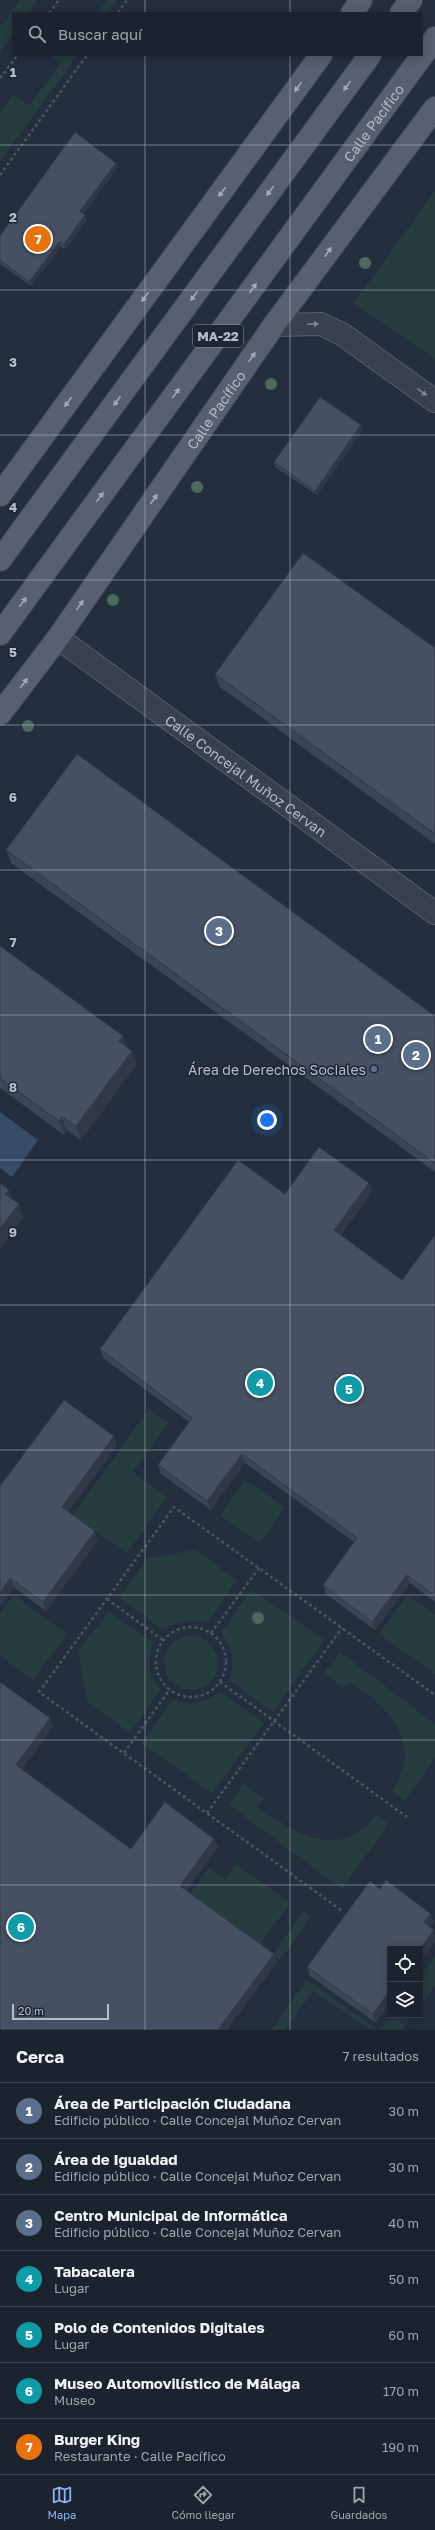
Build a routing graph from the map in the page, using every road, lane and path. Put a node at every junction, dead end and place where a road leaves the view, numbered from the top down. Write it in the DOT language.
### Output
graph roads {
  1 [pos="59,0"];
  2 [pos="127,0"];
  3 [pos="361,0"];
  4 [pos="411,0"];
  5 [pos="50,12"];
  6 [pos="119,12"];
  7 [pos="353,12"];
  8 [pos="402,12"];
  9 [pos="435,38"];
  10 [pos="423,54"];
  11 [pos="17,56"];
  12 [pos="86,56"];
  13 [pos="320,56"];
  14 [pos="369,56"];
  15 [pos="422,56"];
  16 [pos="0,78"];
  17 [pos="435,108"];
  18 [pos="0,175"];
  19 [pos="274,326"];
  20 [pos="435,401"];
  21 [pos="0,495"];
  22 [pos="0,560"];
  23 [pos="0,634"];
  24 [pos="58,638"];
  25 [pos="0,714"];
  26 [pos="435,913"];
  27 [pos="259,1568"];
  28 [pos="107,1599"];
  29 [pos="342,1628"];
  30 [pos="211,1633"];
  31 [pos="163,1640"];
  32 [pos="220,1682"];
  33 [pos="170,1689"];
  34 [pos="435,1695"];
  35 [pos="274,1721"];
  36 [pos="124,1753"];
  37 [pos="207,1813"];
  38 [pos="407,1817"];
  39 [pos="341,1910"];
  1 -- 5 [label="path"];
  2 -- 6 [label="path"];
  3 -- 7 [label="main road"];
  4 -- 8 [label="main road"];
  10 -- 9 [label="main road, Calle Pacífico / MA-22, one-way"];
  11 -- 16 [label="path"];
  12 -- 18 [label="path"];
  13 -- 21 [label="main road, one-way"];
  14 -- 22 [label="main road, MA-22, one-way"];
  23 -- 15 [label="main road, Calle Pacífico / MA-22, one-way"];
  19 -- 17 [label="main road, Calle Pacífico, one-way"];
  19 -- 20 [label="street, one-way"];
  24 -- 19 [label="main road, Calle Pacífico, one-way"];
  25 -- 24 [label="main road, Calle Pacífico, one-way"];
  24 -- 26 [label="street, Calle Concejal Muñoz Cervan"];
  27 -- 28 [label="path"];
  27 -- 29 [label="path"];
  27 -- 30 [label="path"];
  28 -- 31 [label="path"];
  28 -- 36 [label="path"];
  29 -- 34 [label="path"];
  29 -- 35 [label="path"];
  30 -- 31 [label="path"];
  30 -- 32 [label="path"];
  31 -- 33 [label="path"];
  32 -- 33 [label="path"];
  32 -- 35 [label="path"];
  33 -- 36 [label="path"];
  35 -- 37 [label="path"];
  35 -- 38 [label="path"];
  36 -- 37 [label="path"];
  37 -- 39 [label="path"];
}
